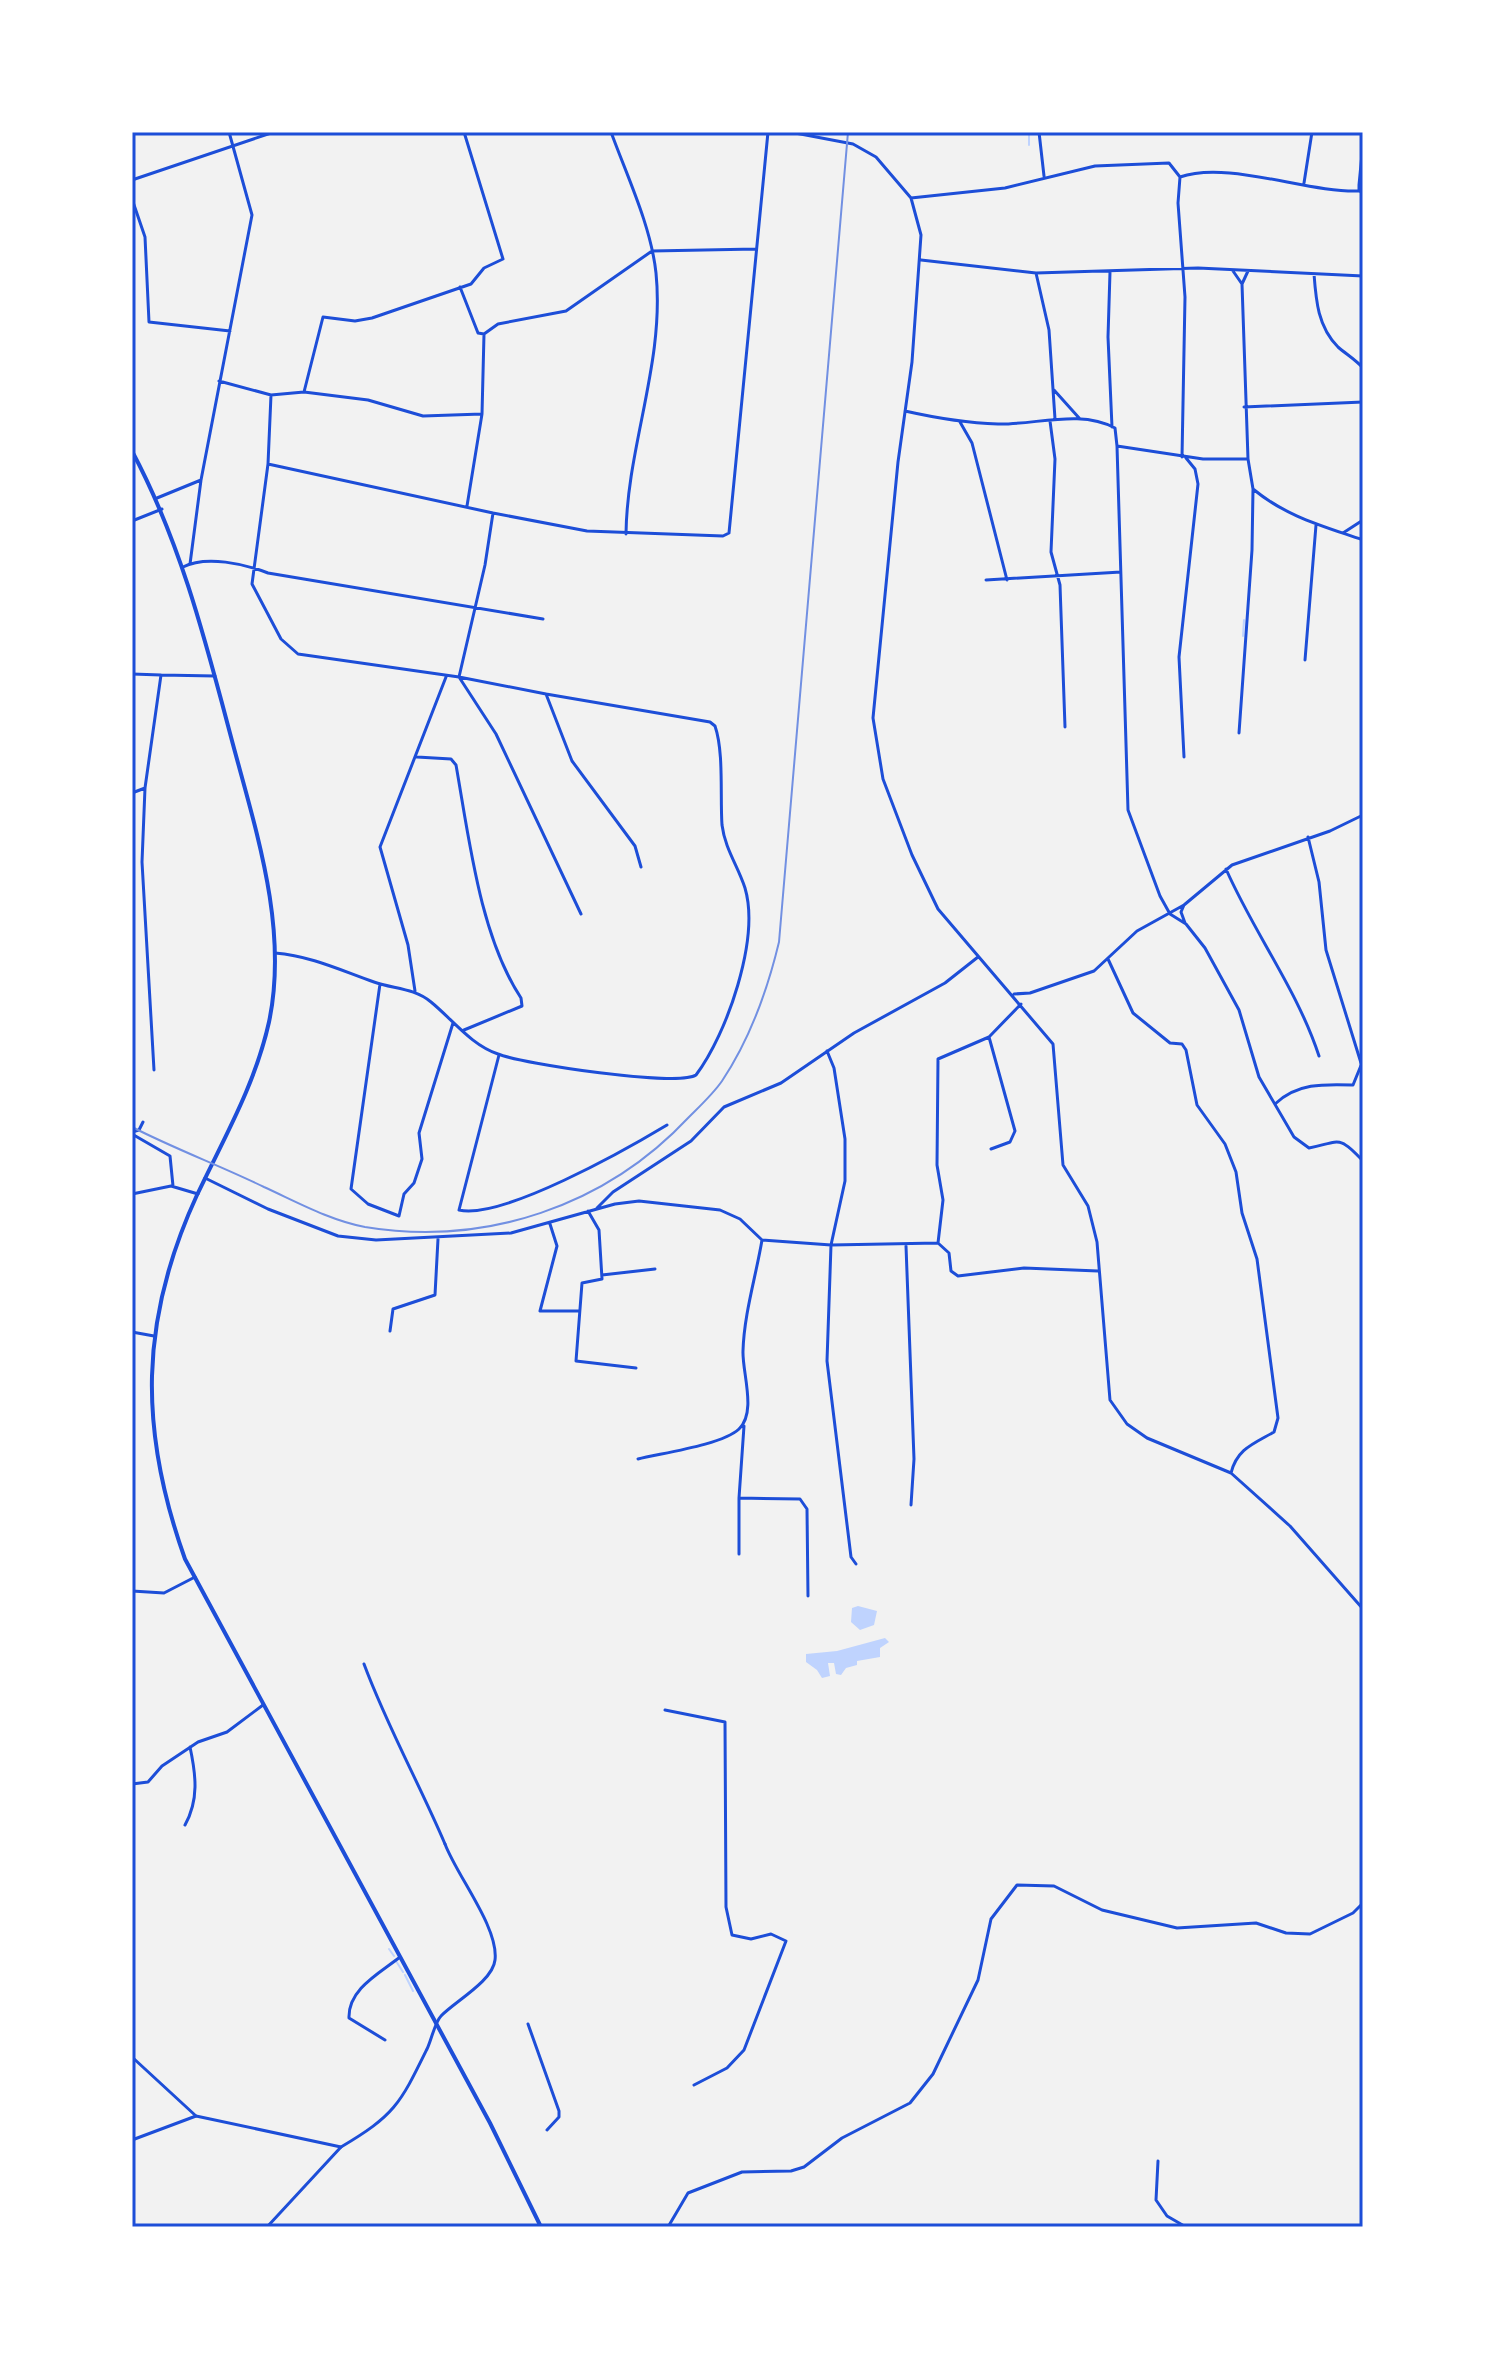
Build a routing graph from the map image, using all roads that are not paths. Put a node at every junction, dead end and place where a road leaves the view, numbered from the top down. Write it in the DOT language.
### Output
graph roads {
  1 [pos="229,132"];
  2 [pos="274,132"];
  3 [pos="464,132"];
  4 [pos="611,132"];
  5 [pos="768,132"];
  6 [pos="790,132"];
  7 [pos="1039,132"];
  8 [pos="1312,132"];
  9 [pos="1363,144"];
  10 [pos="234,146"];
  11 [pos="1044,177"];
  12 [pos="1180,177"];
  13 [pos="132,180"];
  14 [pos="1304,183"];
  15 [pos="1361,191"];
  16 [pos="911,198"];
  17 [pos="132,199"];
  18 [pos="757,249"];
  19 [pos="652,251"];
  20 [pos="921,260"];
  21 [pos="1180,270"];
  22 [pos="1233,271"];
  23 [pos="1248,271"];
  24 [pos="1110,272"];
  25 [pos="1036,273"];
  26 [pos="1314,274"];
  27 [pos="1363,276"];
  28 [pos="1242,284"];
  29 [pos="460,287"];
  30 [pos="230,331"];
  31 [pos="484,334"];
  32 [pos="1362,365"];
  33 [pos="219,381"];
  34 [pos="1052,386"];
  35 [pos="304,392"];
  36 [pos="271,395"];
  37 [pos="1363,402"];
  38 [pos="1244,407"];
  39 [pos="905,411"];
  40 [pos="482,414"];
  41 [pos="1080,419"];
  42 [pos="1053,421"];
  43 [pos="960,422"];
  44 [pos="1112,427"];
  45 [pos="1117,446"];
  46 [pos="132,451"];
  47 [pos="1184,457"];
  48 [pos="1248,459"];
  49 [pos="268,464"];
  50 [pos="201,480"];
  51 [pos="1253,489"];
  52 [pos="157,498"];
  53 [pos="467,506"];
  54 [pos="162,509"];
  55 [pos="493,513"];
  56 [pos="1363,520"];
  57 [pos="132,521"];
  58 [pos="1316,525"];
  59 [pos="1343,533"];
  60 [pos="626,534"];
  61 [pos="1363,540"];
  62 [pos="190,564"];
  63 [pos="183,567"];
  64 [pos="253,567"];
  65 [pos="1121,572"];
  66 [pos="1055,575"];
  67 [pos="986,580"];
  68 [pos="1007,580"];
  69 [pos="477,607"];
  70 [pos="543,619"];
  71 [pos="1305,660"];
  72 [pos="132,674"];
  73 [pos="161,675"];
  74 [pos="215,676"];
  75 [pos="446,677"];
  76 [pos="459,677"];
  77 [pos="546,694"];
  78 [pos="1065,727"];
  79 [pos="1239,733"];
  80 [pos="417,757"];
  81 [pos="1184,757"];
  82 [pos="145,788"];
  83 [pos="132,793"];
  84 [pos="1363,815"];
  85 [pos="1308,837"];
  86 [pos="641,867"];
  87 [pos="1226,869"];
  88 [pos="1184,905"];
  89 [pos="581,914"];
  90 [pos="1170,914"];
  91 [pos="1185,923"];
  92 [pos="275,953"];
  93 [pos="978,957"];
  94 [pos="1108,959"];
  95 [pos="380,984"];
  96 [pos="415,991"];
  97 [pos="1013,994"];
  98 [pos="1021,1004"];
  99 [pos="453,1023"];
  100 [pos="464,1030"];
  101 [pos="989,1037"];
  102 [pos="827,1051"];
  103 [pos="499,1055"];
  104 [pos="1319,1056"];
  105 [pos="1362,1063"];
  106 [pos="154,1070"];
  107 [pos="1275,1104"];
  108 [pos="143,1122"];
  109 [pos="667,1125"];
  110 [pos="132,1133"];
  111 [pos="991,1149"];
  112 [pos="1363,1161"];
  113 [pos="205,1178"];
  114 [pos="173,1186"];
  115 [pos="132,1194"];
  116 [pos="198,1194"];
  117 [pos="596,1209"];
  118 [pos="588,1211"];
  119 [pos="549,1223"];
  120 [pos="438,1239"];
  121 [pos="762,1240"];
  122 [pos="938,1243"];
  123 [pos="831,1245"];
  124 [pos="906,1246"];
  125 [pos="655,1269"];
  126 [pos="1099,1271"];
  127 [pos="602,1275"];
  128 [pos="579,1311"];
  129 [pos="390,1331"];
  130 [pos="132,1332"];
  131 [pos="154,1336"];
  132 [pos="636,1368"];
  133 [pos="744,1422"];
  134 [pos="638,1459"];
  135 [pos="1231,1473"];
  136 [pos="739,1498"];
  137 [pos="911,1505"];
  138 [pos="739,1554"];
  139 [pos="856,1564"];
  140 [pos="195,1577"];
  141 [pos="132,1591"];
  142 [pos="808,1596"];
  143 [pos="1363,1609"];
  144 [pos="364,1664"];
  145 [pos="263,1705"];
  146 [pos="665,1710"];
  147 [pos="190,1747"];
  148 [pos="132,1784"];
  149 [pos="185,1825"];
  150 [pos="1363,1903"];
  151 [pos="400,1957"];
  152 [pos="528,2024"];
  153 [pos="438,2028"];
  154 [pos="385,2040"];
  155 [pos="132,2057"];
  156 [pos="694,2085"];
  157 [pos="196,2116"];
  158 [pos="547,2130"];
  159 [pos="132,2140"];
  160 [pos="341,2147"];
  161 [pos="1158,2161"];
  162 [pos="538,2226"];
  163 [pos="267,2227"];
  164 [pos="668,2227"];
  165 [pos="1186,2227"];
  1 -- 10 [label="street"];
  2 -- 10 [label="street"];
  3 -- 29 [label="street"];
  4 -- 19 [label="street"];
  5 -- 18 [label="street"];
  6 -- 16 [label="street"];
  7 -- 11 [label="street"];
  8 -- 14 [label="street"];
  9 -- 15 [label="street"];
  10 -- 13 [label="street"];
  10 -- 30 [label="street"];
  11 -- 12 [label="street"];
  11 -- 16 [label="street"];
  12 -- 14 [label="street"];
  12 -- 21 [label="street"];
  14 -- 15 [label="street"];
  16 -- 20 [label="street"];
  17 -- 30 [label="street"];
  18 -- 19 [label="street"];
  18 -- 60 [label="street"];
  19 -- 31 [label="street"];
  19 -- 60 [label="street"];
  20 -- 25 [label="street"];
  20 -- 39 [label="street"];
  21 -- 22 [label="street"];
  21 -- 24 [label="street"];
  21 -- 47 [label="street"];
  22 -- 23 [label="street"];
  22 -- 28 [label="street"];
  23 -- 26 [label="street"];
  23 -- 28 [label="street"];
  24 -- 25 [label="street"];
  24 -- 44 [label="street"];
  25 -- 34 [label="street"];
  26 -- 27 [label="street"];
  26 -- 32 [label="street"];
  28 -- 38 [label="street"];
  29 -- 31 [label="street"];
  29 -- 35 [label="street"];
  30 -- 33 [label="street"];
  31 -- 40 [label="street"];
  33 -- 36 [label="street"];
  33 -- 50 [label="street"];
  34 -- 41 [label="street"];
  34 -- 42 [label="street"];
  35 -- 36 [label="street"];
  35 -- 40 [label="street"];
  36 -- 49 [label="street"];
  37 -- 38 [label="street"];
  38 -- 48 [label="street"];
  39 -- 43 [label="street"];
  39 -- 93 [label="street"];
  40 -- 53 [label="street"];
  41 -- 42 [label="street"];
  41 -- 44 [label="street"];
  42 -- 43 [label="street"];
  42 -- 66 [label="street"];
  43 -- 68 [label="street"];
  44 -- 45 [label="street"];
  45 -- 47 [label="street"];
  45 -- 65 [label="street"];
  46 -- 52 [label="main road"];
  47 -- 48 [label="street"];
  47 -- 81 [label="street"];
  48 -- 51 [label="street"];
  49 -- 53 [label="street"];
  49 -- 64 [label="street"];
  50 -- 52 [label="street"];
  50 -- 62 [label="street"];
  51 -- 58 [label="street"];
  51 -- 79 [label="street"];
  52 -- 54 [label="main road"];
  53 -- 55 [label="street"];
  54 -- 57 [label="street"];
  54 -- 63 [label="main road"];
  55 -- 60 [label="street"];
  55 -- 69 [label="street"];
  56 -- 59 [label="street"];
  58 -- 59 [label="street"];
  58 -- 71 [label="street"];
  59 -- 61 [label="street"];
  62 -- 63 [label="street"];
  62 -- 64 [label="street"];
  63 -- 74 [label="main road"];
  64 -- 69 [label="street"];
  64 -- 75 [label="street"];
  65 -- 66 [label="street"];
  65 -- 90 [label="street"];
  66 -- 68 [label="street"];
  66 -- 78 [label="street"];
  67 -- 68 [label="street"];
  69 -- 70 [label="street"];
  69 -- 76 [label="street"];
  72 -- 73 [label="street"];
  73 -- 74 [label="street"];
  73 -- 82 [label="street"];
  74 -- 92 [label="main road"];
  75 -- 76 [label="street"];
  75 -- 80 [label="street"];
  76 -- 77 [label="street"];
  76 -- 89 [label="street"];
  77 -- 86 [label="street"];
  77 -- 103 [label="street"];
  80 -- 96 [label="street"];
  80 -- 100 [label="street"];
  82 -- 83 [label="street"];
  82 -- 106 [label="street"];
  84 -- 85 [label="street"];
  85 -- 87 [label="street"];
  85 -- 105 [label="street"];
  87 -- 88 [label="street"];
  87 -- 104 [label="street"];
  88 -- 90 [label="street"];
  88 -- 91 [label="street"];
  90 -- 91 [label="street"];
  90 -- 94 [label="street"];
  91 -- 107 [label="street"];
  92 -- 95 [label="street"];
  92 -- 113 [label="main road"];
  93 -- 97 [label="street"];
  93 -- 102 [label="street"];
  94 -- 97 [label="street"];
  94 -- 135 [label="street"];
  95 -- 96 [label="street"];
  95 -- 99 [label="street"];
  96 -- 99 [label="street"];
  97 -- 98 [label="street"];
  98 -- 101 [label="street"];
  98 -- 126 [label="street"];
  99 -- 100 [label="street"];
  100 -- 103 [label="street"];
  101 -- 111 [label="street"];
  101 -- 122 [label="street"];
  102 -- 117 [label="street"];
  102 -- 123 [label="street"];
  103 -- 109 [label="street"];
  105 -- 107 [label="street"];
  107 -- 112 [label="street"];
  108 -- 110 [label="street"];
  110 -- 114 [label="street"];
  113 -- 116 [label="main road"];
  113 -- 120 [label="street"];
  114 -- 115 [label="street"];
  114 -- 116 [label="street"];
  116 -- 131 [label="main road"];
  117 -- 118 [label="street"];
  117 -- 121 [label="street"];
  118 -- 119 [label="street"];
  118 -- 127 [label="street"];
  119 -- 120 [label="street"];
  119 -- 128 [label="street"];
  120 -- 129 [label="street"];
  121 -- 123 [label="street"];
  121 -- 133 [label="street"];
  122 -- 124 [label="street"];
  122 -- 126 [label="street"];
  123 -- 124 [label="street"];
  123 -- 139 [label="street"];
  124 -- 137 [label="street"];
  125 -- 127 [label="street"];
  126 -- 135 [label="street"];
  127 -- 128 [label="street"];
  128 -- 132 [label="street"];
  130 -- 131 [label="street"];
  131 -- 140 [label="main road"];
  133 -- 134 [label="street"];
  133 -- 136 [label="street"];
  135 -- 143 [label="street"];
  136 -- 138 [label="street"];
  136 -- 142 [label="street"];
  140 -- 141 [label="street"];
  140 -- 145 [label="main road"];
  144 -- 153 [label="street"];
  145 -- 147 [label="street"];
  145 -- 151 [label="main road"];
  146 -- 156 [label="street"];
  147 -- 148 [label="street"];
  147 -- 149 [label="street"];
  150 -- 164 [label="street"];
  151 -- 153 [label="main road"];
  151 -- 154 [label="street"];
  152 -- 158 [label="street"];
  153 -- 160 [label="street"];
  153 -- 162 [label="main road"];
  155 -- 157 [label="street"];
  157 -- 159 [label="street"];
  157 -- 160 [label="street"];
  160 -- 163 [label="street"];
  161 -- 165 [label="street"];
}
